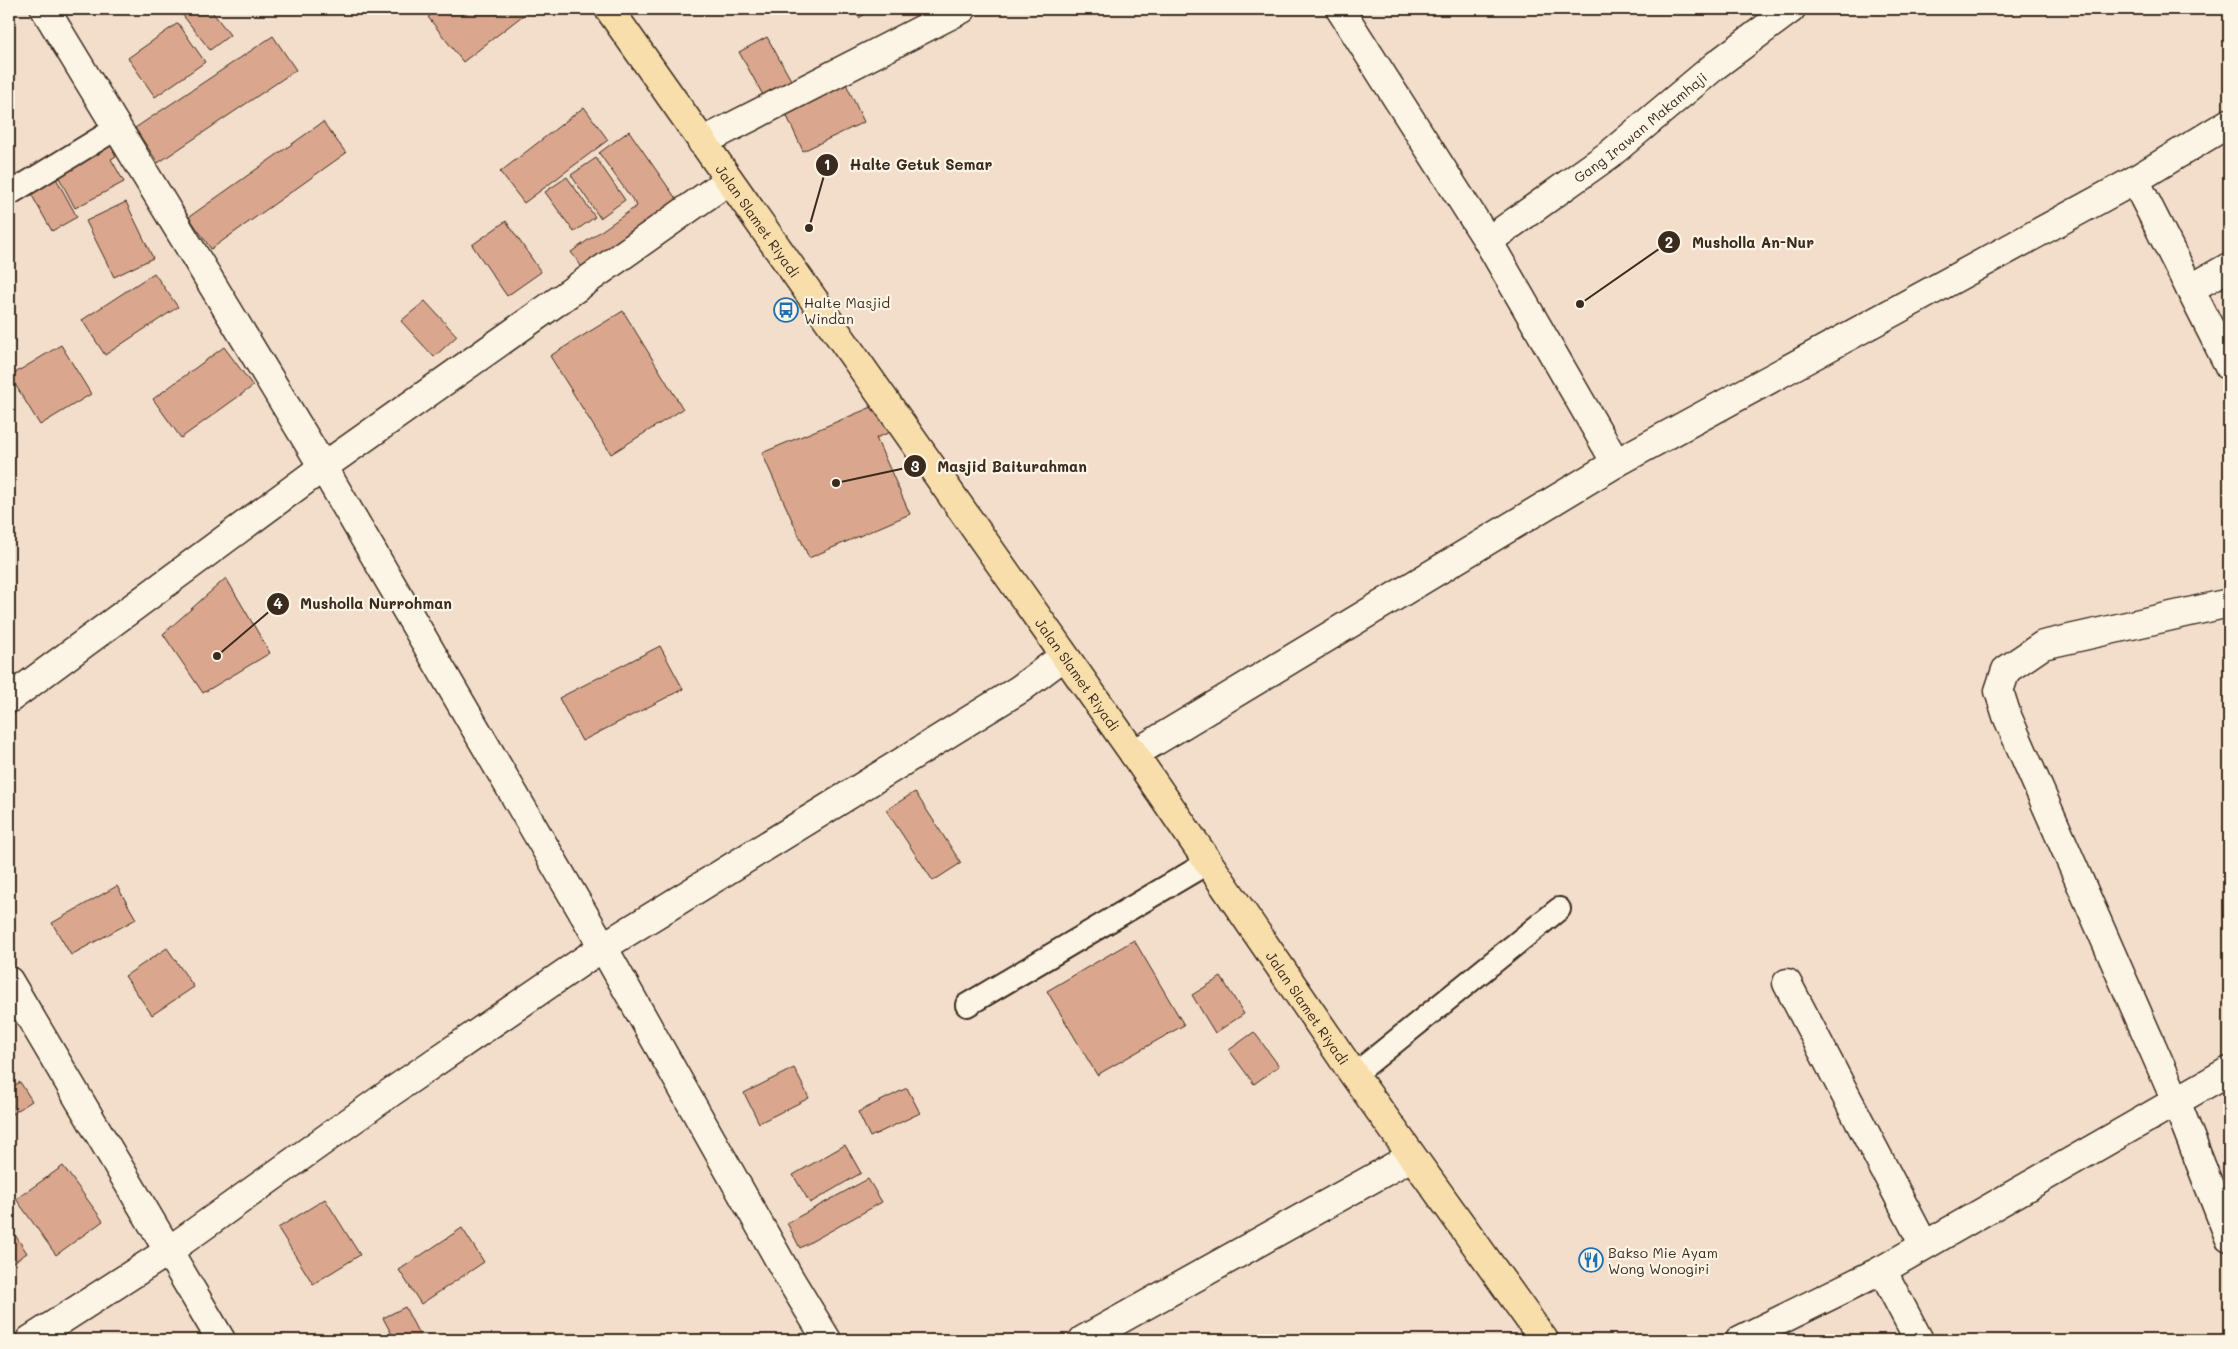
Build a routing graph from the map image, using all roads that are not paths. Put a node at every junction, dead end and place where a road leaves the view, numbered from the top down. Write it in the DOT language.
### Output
graph roads {
  1 [pos="44,9"];
  2 [pos="609,9"];
  3 [pos="962,9"];
  4 [pos="1340,9"];
  5 [pos="1791,9"];
  6 [pos="2229,123"];
  7 [pos="117,128"];
  8 [pos="702,142"];
  9 [pos="729,180"];
  10 [pos="2135,180"];
  11 [pos="9,194"];
  12 [pos="1488,241"];
  13 [pos="2229,266"];
  14 [pos="2190,289"];
  15 [pos="2229,366"];
  16 [pos="1616,463"];
  17 [pos="323,467"];
  18 [pos="2229,603"];
  19 [pos="1064,656"];
  20 [pos="9,699"];
  21 [pos="1134,754"];
  22 [pos="1207,863"];
  23 [pos="1559,909"];
  24 [pos="603,947"];
  25 [pos="9,981"];
  26 [pos="1787,983"];
  27 [pos="967,1005"];
  28 [pos="2229,1072"];
  29 [pos="1354,1076"];
  30 [pos="2176,1100"];
  31 [pos="1411,1157"];
  32 [pos="2229,1237"];
  33 [pos="1924,1245"];
  34 [pos="168,1252"];
  35 [pos="1882,1270"];
  36 [pos="30,1340"];
  37 [pos="221,1340"];
  38 [pos="827,1340"];
  39 [pos="1083,1340"];
  40 [pos="1544,1340"];
  41 [pos="1740,1340"];
  42 [pos="1919,1340"];
  1 -- 7 [label="street"];
  2 -- 8 [label="main road, Jalan Slamet Riyadi"];
  3 -- 8 [label="street"];
  4 -- 12 [label="street"];
  5 -- 12 [label="street, Gang Irawan Makamhaji"];
  6 -- 10 [label="street"];
  7 -- 11 [label="lane"];
  7 -- 17 [label="street"];
  8 -- 9 [label="main road, Jalan Slamet Riyadi"];
  9 -- 17 [label="street"];
  9 -- 19 [label="main road, Jalan Slamet Riyadi"];
  10 -- 14 [label="street"];
  10 -- 16 [label="street"];
  12 -- 16 [label="street"];
  13 -- 14 [label="street"];
  14 -- 15 [label="street"];
  16 -- 21 [label="street"];
  17 -- 20 [label="street"];
  17 -- 24 [label="street"];
  18 -- 30 [label="street"];
  19 -- 21 [label="main road, Jalan Slamet Riyadi"];
  19 -- 24 [label="street"];
  21 -- 22 [label="main road, Jalan Slamet Riyadi"];
  22 -- 27 [label="lane"];
  22 -- 29 [label="main road, Jalan Slamet Riyadi"];
  23 -- 29 [label="lane"];
  24 -- 34 [label="street"];
  24 -- 38 [label="street"];
  25 -- 34 [label="street"];
  26 -- 33 [label="street"];
  28 -- 30 [label="street"];
  29 -- 31 [label="main road, Jalan Slamet Riyadi"];
  30 -- 32 [label="street"];
  30 -- 33 [label="street"];
  31 -- 39 [label="street"];
  31 -- 40 [label="main road, Jalan Slamet Riyadi"];
  33 -- 35 [label="street"];
  34 -- 36 [label="street"];
  34 -- 37 [label="street"];
  35 -- 41 [label="street"];
  35 -- 42 [label="street"];
}
